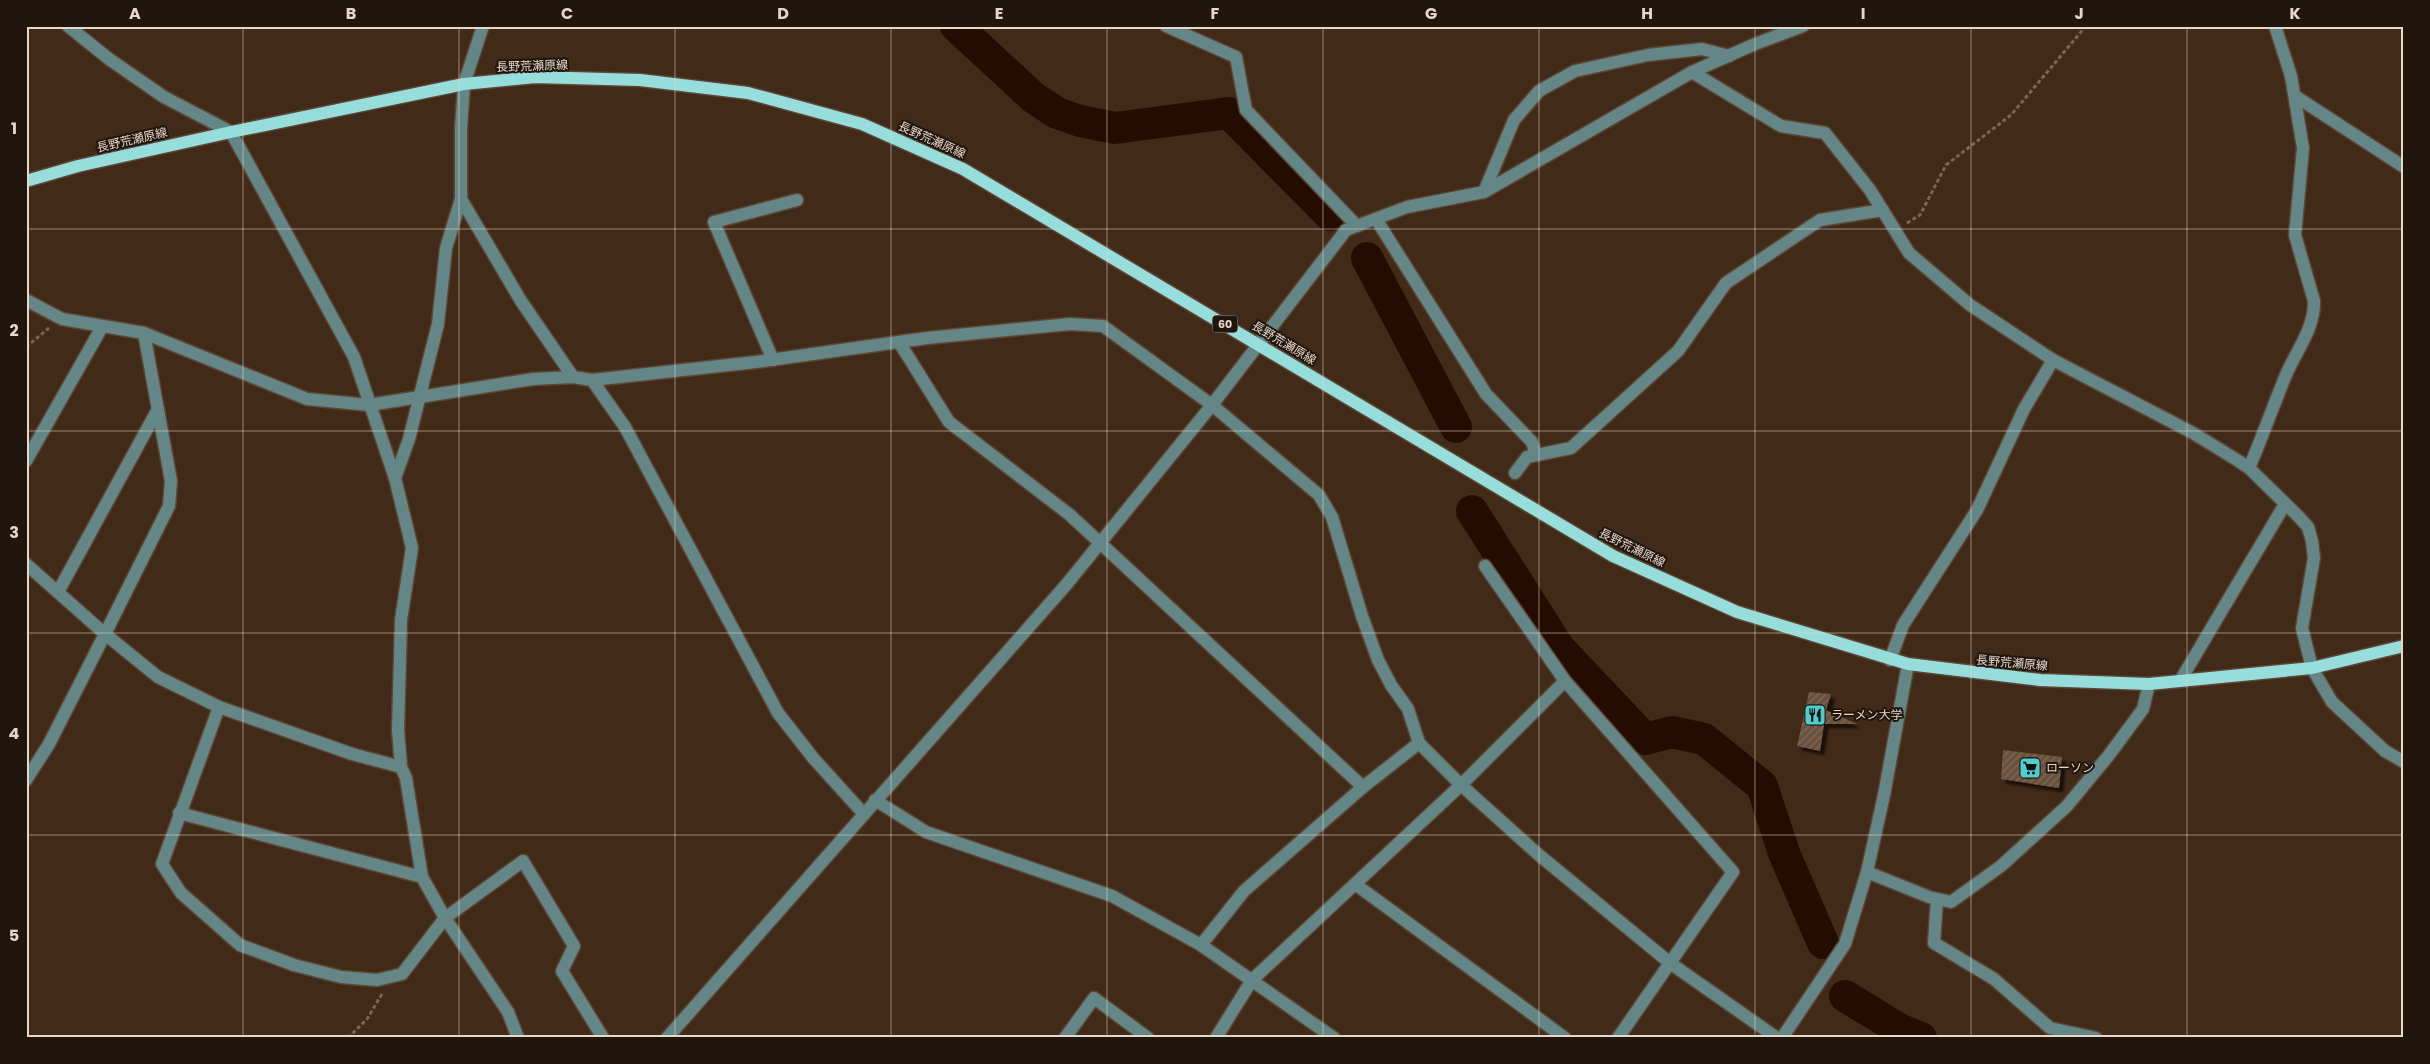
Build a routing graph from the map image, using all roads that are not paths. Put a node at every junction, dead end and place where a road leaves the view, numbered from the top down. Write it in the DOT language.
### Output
graph roads {
  1 [pos="68,26"];
  2 [pos="483,26"];
  3 [pos="1166,26"];
  4 [pos="1803,26"];
  5 [pos="2275,26"];
  6 [pos="1729,56"];
  7 [pos="1692,72"];
  8 [pos="464,84"];
  9 [pos="2294,96"];
  10 [pos="231,132"];
  11 [pos="2404,167"];
  12 [pos="26,181"];
  13 [pos="1484,192"];
  14 [pos="461,199"];
  15 [pos="797,200"];
  16 [pos="1883,210"];
  17 [pos="1376,219"];
  18 [pos="1357,226"];
  19 [pos="26,300"];
  20 [pos="102,327"];
  21 [pos="144,333"];
  22 [pos="900,342"];
  23 [pos="1259,344"];
  24 [pos="773,360"];
  25 [pos="2053,360"];
  26 [pos="573,377"];
  27 [pos="592,380"];
  28 [pos="419,398"];
  29 [pos="369,405"];
  30 [pos="1212,405"];
  31 [pos="158,409"];
  32 [pos="1536,455"];
  33 [pos="26,461"];
  34 [pos="2249,468"];
  35 [pos="1515,474"];
  36 [pos="395,478"];
  37 [pos="2285,504"];
  38 [pos="1099,544"];
  39 [pos="26,564"];
  40 [pos="1485,566"];
  41 [pos="58,592"];
  42 [pos="105,634"];
  43 [pos="2404,646"];
  44 [pos="1890,660"];
  45 [pos="1908,664"];
  46 [pos="2312,668"];
  47 [pos="1566,681"];
  48 [pos="2180,681"];
  49 [pos="2149,684"];
  50 [pos="219,708"];
  51 [pos="1420,744"];
  52 [pos="2404,762"];
  53 [pos="401,767"];
  54 [pos="26,780"];
  55 [pos="1461,785"];
  56 [pos="1363,786"];
  57 [pos="875,800"];
  58 [pos="863,813"];
  59 [pos="179,814"];
  60 [pos="1867,872"];
  61 [pos="422,877"];
  62 [pos="1355,884"];
  63 [pos="1938,899"];
  64 [pos="445,918"];
  65 [pos="1201,945"];
  66 [pos="1670,962"];
  67 [pos="1252,980"];
  68 [pos="518,1038"];
  69 [pos="603,1038"];
  70 [pos="667,1038"];
  71 [pos="1065,1038"];
  72 [pos="1148,1038"];
  73 [pos="1216,1038"];
  74 [pos="1334,1038"];
  75 [pos="1564,1038"];
  76 [pos="1618,1038"];
  77 [pos="1777,1038"];
  78 [pos="1782,1038"];
  79 [pos="2096,1038"];
  1 -- 10 [label="street"];
  2 -- 8 [label="street"];
  3 -- 18 [label="street"];
  4 -- 6 [label="street"];
  5 -- 9 [label="street"];
  6 -- 7 [label="street"];
  6 -- 13 [label="street"];
  7 -- 13 [label="street"];
  7 -- 16 [label="street"];
  8 -- 10 [label="main road, 長野荒瀬原線 / 60"];
  8 -- 14 [label="street"];
  8 -- 23 [label="main road, 長野荒瀬原線 / 60"];
  9 -- 11 [label="street"];
  9 -- 34 [label="street"];
  10 -- 12 [label="main road, 長野荒瀬原線 / 60"];
  10 -- 29 [label="street"];
  13 -- 17 [label="street"];
  14 -- 26 [label="street"];
  14 -- 28 [label="street"];
  15 -- 24 [label="street"];
  16 -- 25 [label="street"];
  16 -- 32 [label="street"];
  17 -- 18 [label="street"];
  17 -- 32 [label="street"];
  18 -- 23 [label="street"];
  19 -- 20 [label="street"];
  20 -- 21 [label="street"];
  20 -- 33 [label="street"];
  21 -- 29 [label="street"];
  21 -- 31 [label="street"];
  22 -- 24 [label="street"];
  22 -- 30 [label="street"];
  22 -- 38 [label="street"];
  23 -- 30 [label="street"];
  23 -- 44 [label="main road, 長野荒瀬原線 / 60"];
  24 -- 27 [label="street"];
  25 -- 34 [label="street"];
  25 -- 44 [label="street"];
  26 -- 27 [label="street"];
  26 -- 28 [label="street"];
  27 -- 58 [label="street"];
  28 -- 29 [label="street"];
  28 -- 36 [label="street"];
  29 -- 36 [label="street"];
  30 -- 38 [label="street"];
  30 -- 51 [label="street"];
  31 -- 41 [label="street"];
  31 -- 42 [label="street"];
  32 -- 35 [label="street"];
  34 -- 37 [label="street"];
  36 -- 53 [label="street"];
  37 -- 46 [label="street"];
  37 -- 48 [label="street"];
  38 -- 56 [label="street"];
  38 -- 57 [label="street"];
  39 -- 41 [label="street"];
  40 -- 47 [label="street"];
  41 -- 42 [label="street"];
  42 -- 50 [label="street"];
  42 -- 54 [label="street"];
  43 -- 46 [label="main road, 長野荒瀬原線 / 60"];
  44 -- 45 [label="main road, 長野荒瀬原線 / 60"];
  45 -- 49 [label="main road, 長野荒瀬原線 / 60"];
  45 -- 60 [label="street"];
  46 -- 48 [label="main road, 長野荒瀬原線 / 60"];
  46 -- 52 [label="street"];
  47 -- 55 [label="street"];
  47 -- 66 [label="street"];
  48 -- 49 [label="main road, 長野荒瀬原線 / 60"];
  49 -- 63 [label="street"];
  50 -- 53 [label="street"];
  50 -- 59 [label="street"];
  51 -- 55 [label="street"];
  51 -- 56 [label="street"];
  53 -- 61 [label="street"];
  55 -- 62 [label="street"];
  55 -- 66 [label="street"];
  56 -- 65 [label="street"];
  57 -- 58 [label="street"];
  57 -- 65 [label="street"];
  58 -- 70 [label="street"];
  59 -- 61 [label="street"];
  59 -- 64 [label="street"];
  60 -- 63 [label="street"];
  60 -- 78 [label="street"];
  61 -- 64 [label="street"];
  62 -- 67 [label="street"];
  62 -- 75 [label="street"];
  63 -- 79 [label="street"];
  64 -- 68 [label="street"];
  64 -- 69 [label="street"];
  65 -- 67 [label="street"];
  66 -- 76 [label="street"];
  66 -- 77 [label="street"];
  67 -- 73 [label="street"];
  67 -- 74 [label="street"];
  71 -- 72 [label="street"];
}
